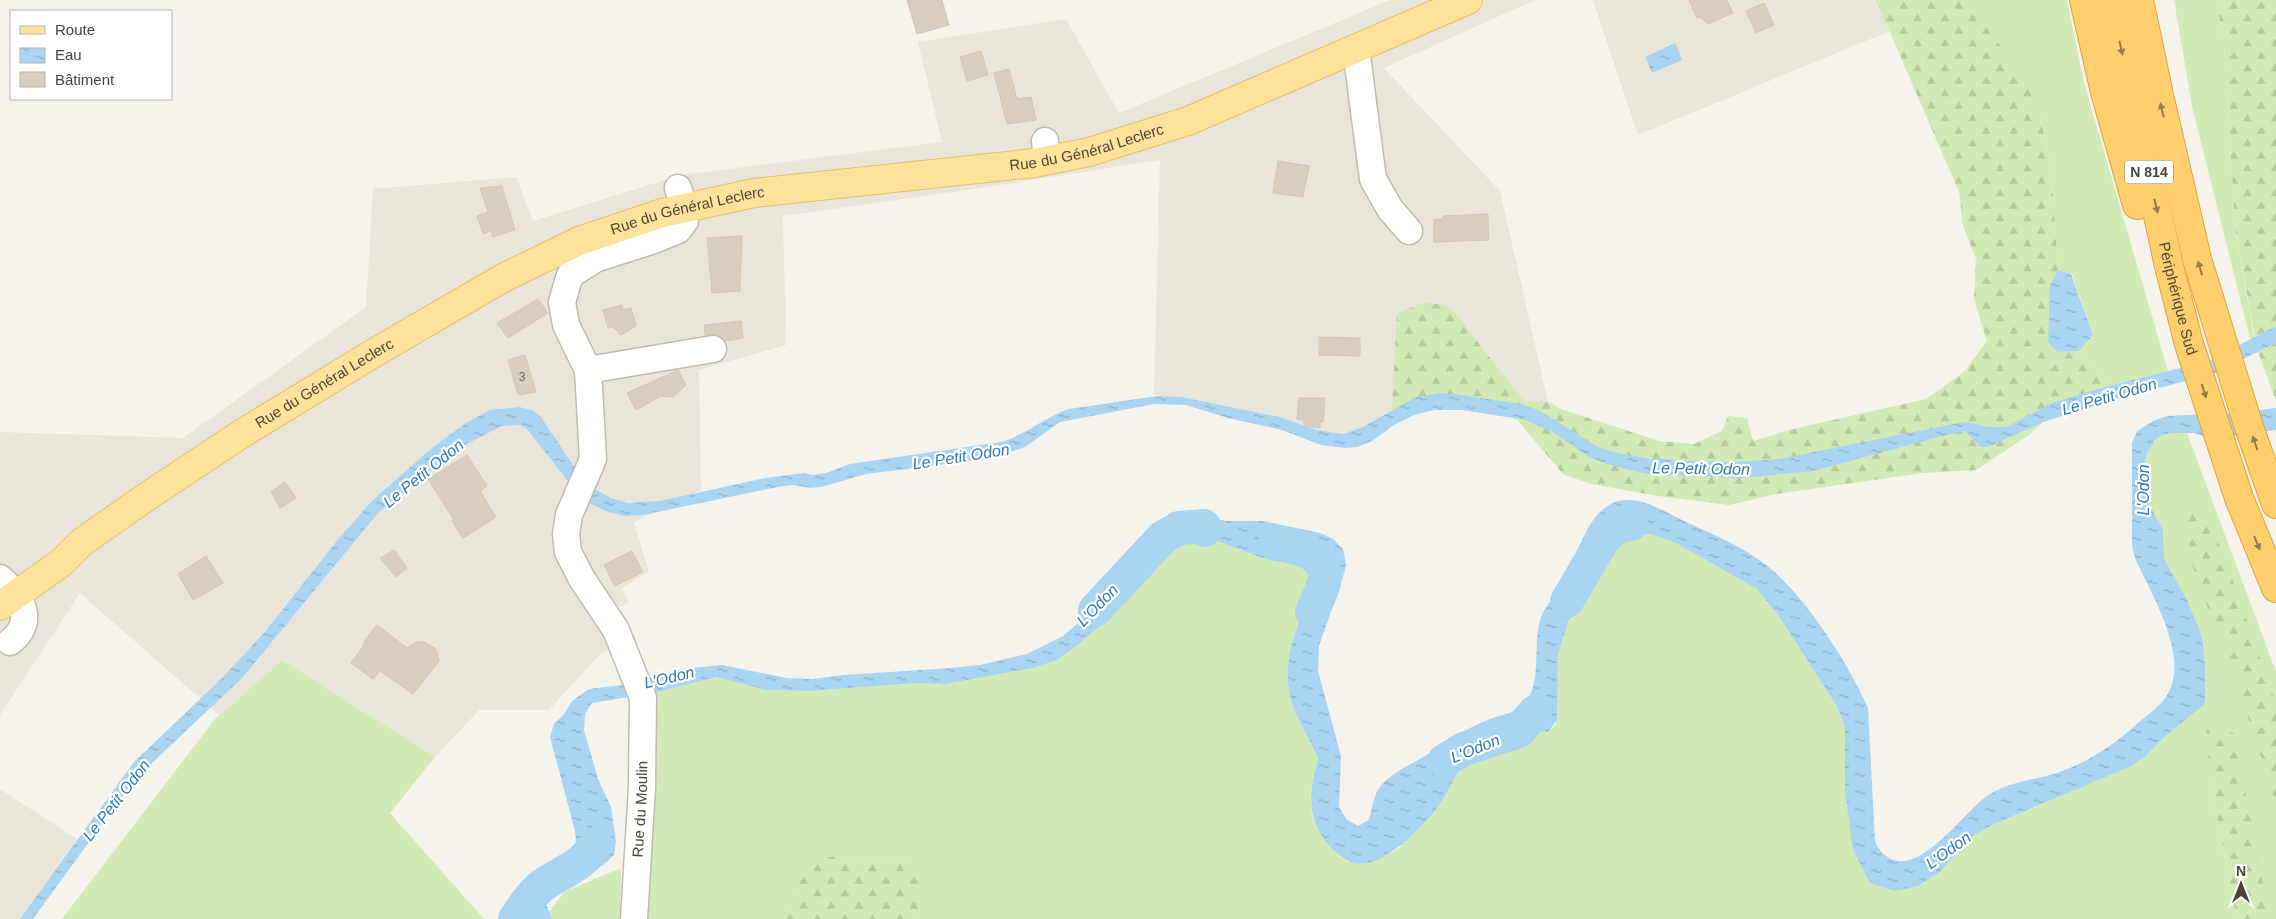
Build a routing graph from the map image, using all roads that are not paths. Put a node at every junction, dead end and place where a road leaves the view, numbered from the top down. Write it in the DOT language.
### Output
graph roads {
  1 [pos="1468,0"];
  2 [pos="2084,0"];
  3 [pos="2111,0"];
  4 [pos="2139,0"];
  5 [pos="1356,49"];
  6 [pos="681,198"];
  7 [pos="1409,230"];
  8 [pos="2189,344"];
  9 [pos="713,349"];
  10 [pos="588,370"];
  11 [pos="2273,497"];
  12 [pos="2276,588"];
  13 [pos="4,593"];
  14 [pos="5,650"];
  15 [pos="634,919"];
  1 -- 5 [label="main road, Rue du Général Leclerc"];
  2 -- 8 [label="highway"];
  3 -- 8 [label="highway, Périphérique Sud / N 814, one-way"];
  11 -- 4 [label="highway, Périphérique Sud / N 814, one-way"];
  5 -- 6 [label="main road, Rue du Général Leclerc"];
  5 -- 7 [label="street"];
  6 -- 10 [label="street"];
  6 -- 13 [label="main road, Rue du Général Leclerc"];
  8 -- 12 [label="highway, Périphérique Sud / N 814, one-way"];
  9 -- 10 [label="street"];
  10 -- 15 [label="street, Rue du Moulin"];
  13 -- 14 [label="street"];
}
